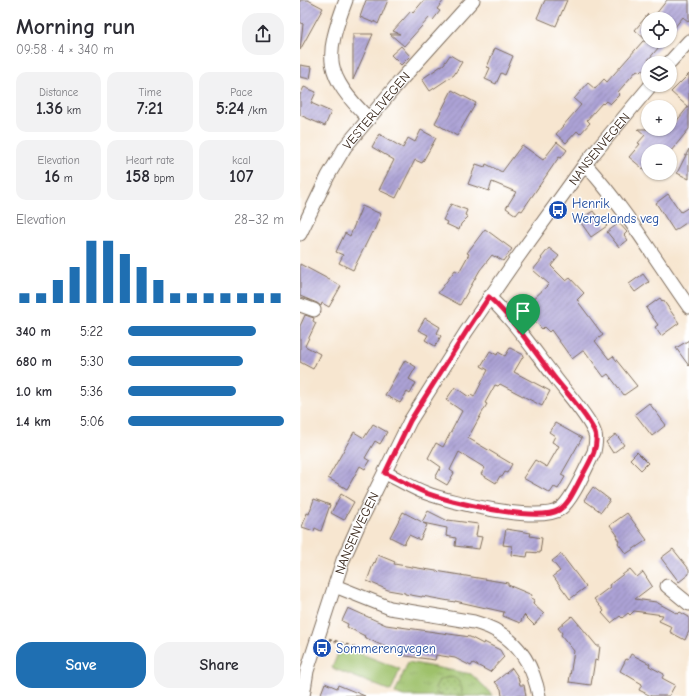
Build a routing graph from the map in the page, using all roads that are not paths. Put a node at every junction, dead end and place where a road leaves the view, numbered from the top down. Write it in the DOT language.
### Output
graph roads {
  1 [pos="346,0"];
  2 [pos="473,0"];
  3 [pos="689,41"];
  4 [pos="675,56"];
  5 [pos="645,92"];
  6 [pos="369,119"];
  7 [pos="585,164"];
  8 [pos="300,234"];
  9 [pos="489,297"];
  10 [pos="300,305"];
  11 [pos="689,307"];
  12 [pos="314,310"];
  13 [pos="385,473"];
  14 [pos="335,586"];
  15 [pos="667,586"];
  16 [pos="689,604"];
  17 [pos="303,670"];
  18 [pos="304,695"];
  19 [pos="539,696"];
  1 -- 6 [label="street"];
  2 -- 6 [label="street, VESTERLIVEGEN"];
  3 -- 4 [label="street"];
  5 -- 7 [label="street, NANSENVEGEN"];
  6 -- 8 [label="street, VESTERLIVEGEN"];
  7 -- 9 [label="street, NANSENVEGEN"];
  7 -- 11 [label="street"];
  9 -- 13 [label="street, NANSENVEGEN"];
  9 -- 13 [label="street"];
  10 -- 12 [label="street"];
  13 -- 14 [label="street, NANSENVEGEN"];
  14 -- 17 [label="street, NANSENVEGEN"];
  14 -- 19 [label="street, NANSENVEGEN"];
  15 -- 16 [label="street"];
  17 -- 18 [label="street, NANSENVEGEN"];
}
